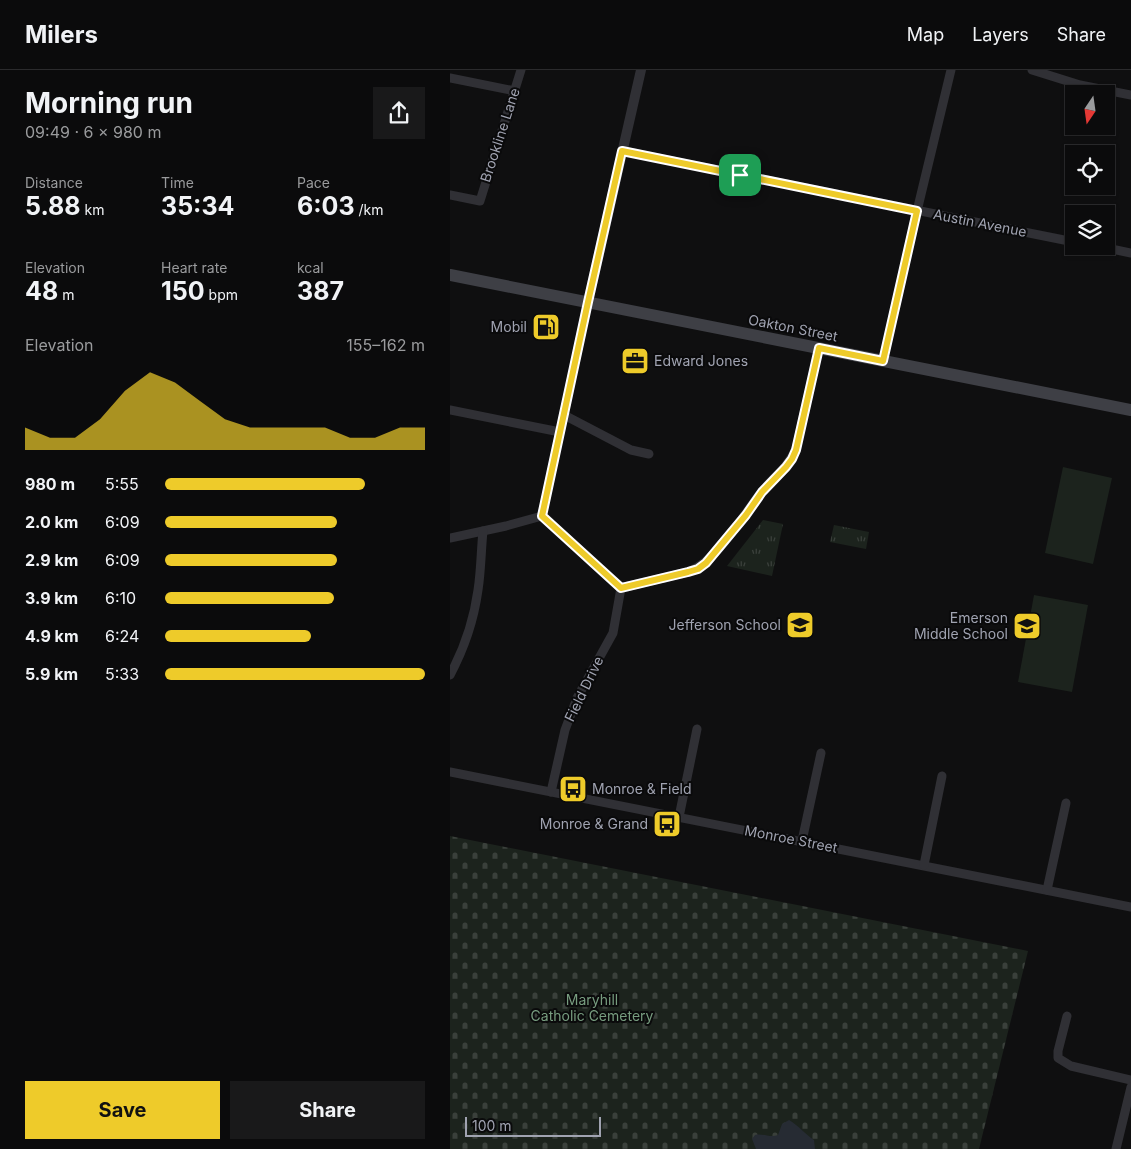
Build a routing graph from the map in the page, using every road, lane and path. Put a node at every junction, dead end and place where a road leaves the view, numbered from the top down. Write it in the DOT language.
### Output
graph roads {
  1 [pos="521,70"];
  2 [pos="641,70"];
  3 [pos="951,70"];
  4 [pos="1032,70"];
  5 [pos="450,78"];
  6 [pos="515,91"];
  7 [pos="1131,95"];
  8 [pos="622,151"];
  9 [pos="450,195"];
  10 [pos="917,211"];
  11 [pos="1065,240"];
  12 [pos="1115,250"];
  13 [pos="1131,253"];
  14 [pos="450,275"];
  15 [pos="588,302"];
  16 [pos="819,348"];
  17 [pos="883,361"];
  18 [pos="450,410"];
  19 [pos="1131,410"];
  20 [pos="564,415"];
  21 [pos="560,432"];
  22 [pos="649,454"];
  23 [pos="542,516"];
  24 [pos="483,531"];
  25 [pos="450,538"];
  26 [pos="621,588"];
  27 [pos="450,675"];
  28 [pos="698,729"];
  29 [pos="821,753"];
  30 [pos="450,772"];
  31 [pos="942,776"];
  32 [pos="551,792"];
  33 [pos="1066,803"];
  34 [pos="679,817"];
  35 [pos="802,841"];
  36 [pos="924,865"];
  37 [pos="1047,890"];
  38 [pos="1131,907"];
  39 [pos="1067,1016"];
  40 [pos="1131,1080"];
  41 [pos="1131,1088"];
  42 [pos="1130,1098"];
  43 [pos="1116,1149"];
  1 -- 6 [label="street, Brookline Lane"];
  2 -- 8 [label="street"];
  3 -- 10 [label="street"];
  4 -- 7 [label="street"];
  5 -- 6 [label="street"];
  6 -- 9 [label="street, Brookline Lane"];
  8 -- 10 [label="street, Austin Avenue"];
  8 -- 15 [label="street"];
  10 -- 11 [label="street, Austin Avenue"];
  10 -- 17 [label="street"];
  12 -- 13 [label="street"];
  14 -- 15 [label="main road, Oakton Street"];
  15 -- 16 [label="main road, Oakton Street"];
  15 -- 20 [label="street"];
  16 -- 17 [label="main road, Oakton Street"];
  16 -- 26 [label="street"];
  17 -- 19 [label="main road, Oakton Street"];
  18 -- 21 [label="street"];
  20 -- 21 [label="street"];
  20 -- 22 [label="street"];
  21 -- 23 [label="street"];
  23 -- 24 [label="street"];
  23 -- 26 [label="street"];
  24 -- 25 [label="street"];
  24 -- 27 [label="street"];
  26 -- 32 [label="street, Field Drive"];
  28 -- 34 [label="street"];
  29 -- 35 [label="street"];
  30 -- 32 [label="street, Monroe Street"];
  31 -- 36 [label="street"];
  32 -- 34 [label="street, Monroe Street"];
  33 -- 37 [label="street"];
  34 -- 35 [label="street, Monroe Street"];
  35 -- 36 [label="street, Monroe Street"];
  36 -- 37 [label="street, Monroe Street"];
  37 -- 38 [label="street, Monroe Street"];
  39 -- 40 [label="street"];
  41 -- 42 [label="street"];
  42 -- 43 [label="street"];
}
